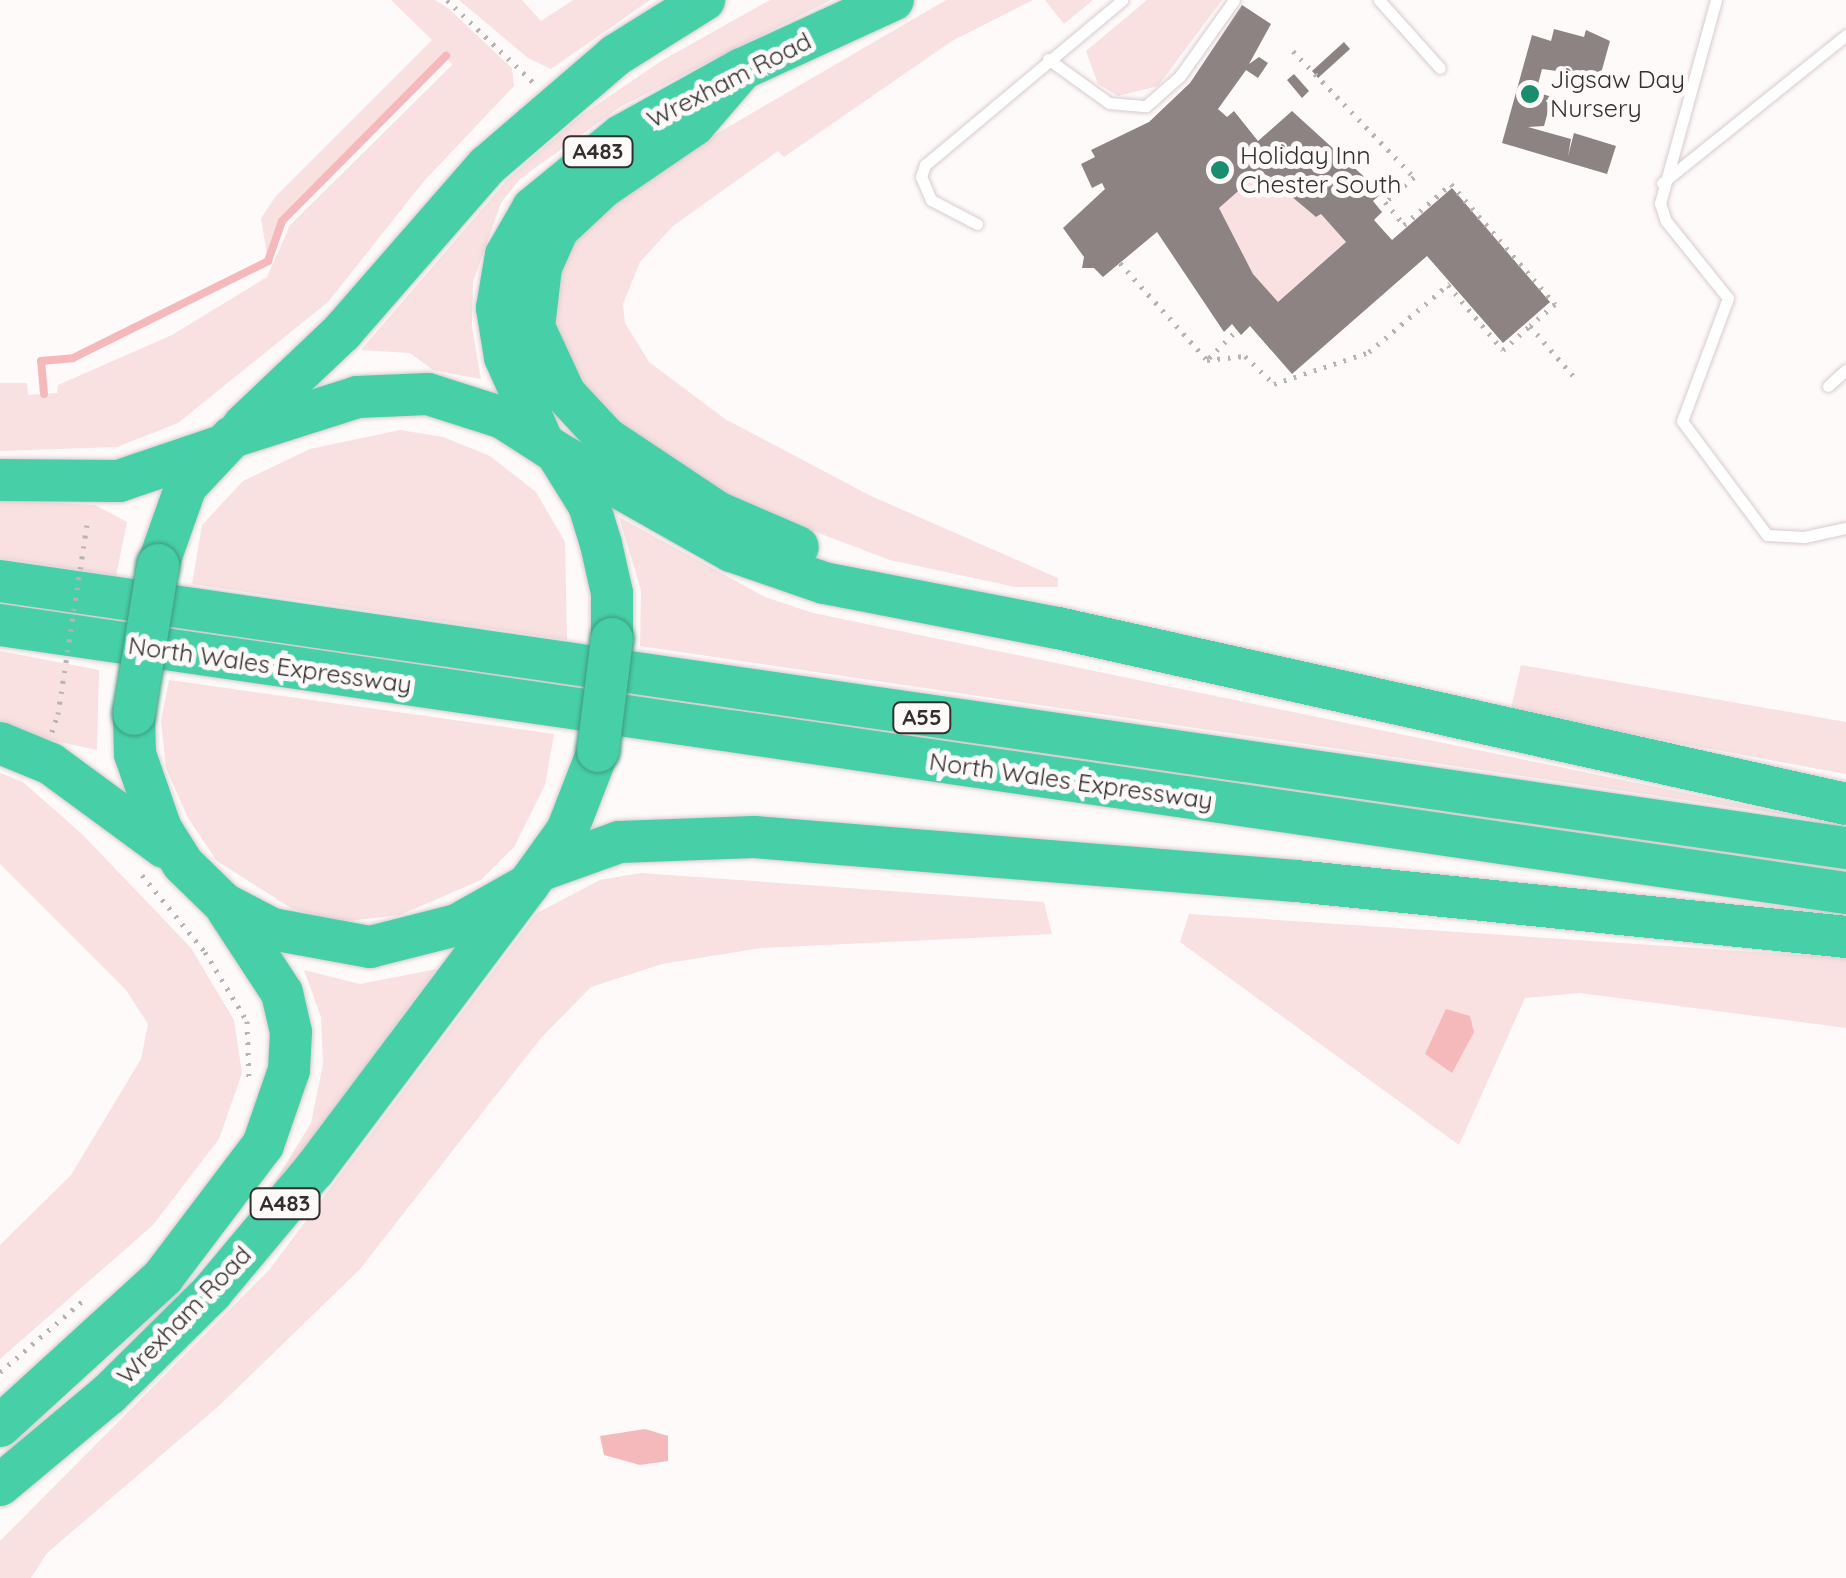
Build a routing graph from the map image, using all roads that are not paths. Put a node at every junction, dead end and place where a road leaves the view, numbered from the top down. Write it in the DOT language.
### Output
graph roads {
  1 [pos="704,0"];
  2 [pos="892,0"];
  3 [pos="1122,0"];
  4 [pos="1234,0"];
  5 [pos="1379,0"];
  6 [pos="1716,0"];
  7 [pos="1846,36"];
  8 [pos="1048,60"];
  9 [pos="1440,68"];
  10 [pos="742,69"];
  11 [pos="1662,183"];
  12 [pos="976,224"];
  13 [pos="1846,370"];
  14 [pos="1828,386"];
  15 [pos="226,442"];
  16 [pos="549,445"];
  17 [pos="0,480"];
  18 [pos="1846,528"];
  19 [pos="0,581"];
  20 [pos="0,625"];
  21 [pos="1058,628"];
  22 [pos="0,743"];
  23 [pos="1846,804"];
  24 [pos="1846,848"];
  25 [pos="183,864"];
  26 [pos="536,877"];
  27 [pos="1846,893"];
  28 [pos="224,904"];
  29 [pos="1846,938"];
  30 [pos="0,1426"];
  31 [pos="0,1485"];
  1 -- 15 [label="highway, A483"];
  2 -- 10 [label="highway, Wrexham Road / A483"];
  3 -- 8 [label="lane"];
  4 -- 8 [label="lane"];
  5 -- 9 [label="lane"];
  6 -- 11 [label="lane"];
  7 -- 11 [label="lane"];
  8 -- 12 [label="lane"];
  10 -- 16 [label="highway, Wrexham Road / A483"];
  10 -- 21 [label="highway"];
  11 -- 18 [label="lane"];
  13 -- 14 [label="lane"];
  15 -- 16 [label="highway"];
  15 -- 17 [label="highway"];
  15 -- 25 [label="highway, bridge"];
  16 -- 21 [label="highway"];
  16 -- 26 [label="highway, Wrexham Road, bridge"];
  19 -- 24 [label="highway, North Wales Expressway / A55"];
  20 -- 27 [label="highway, North Wales Expressway / A55"];
  21 -- 23 [label="highway"];
  22 -- 25 [label="highway"];
  25 -- 28 [label="highway"];
  26 -- 28 [label="highway"];
  26 -- 29 [label="highway"];
  26 -- 31 [label="highway, Wrexham Road / A483"];
  28 -- 30 [label="highway, Wrexham Road / A483"];
}
